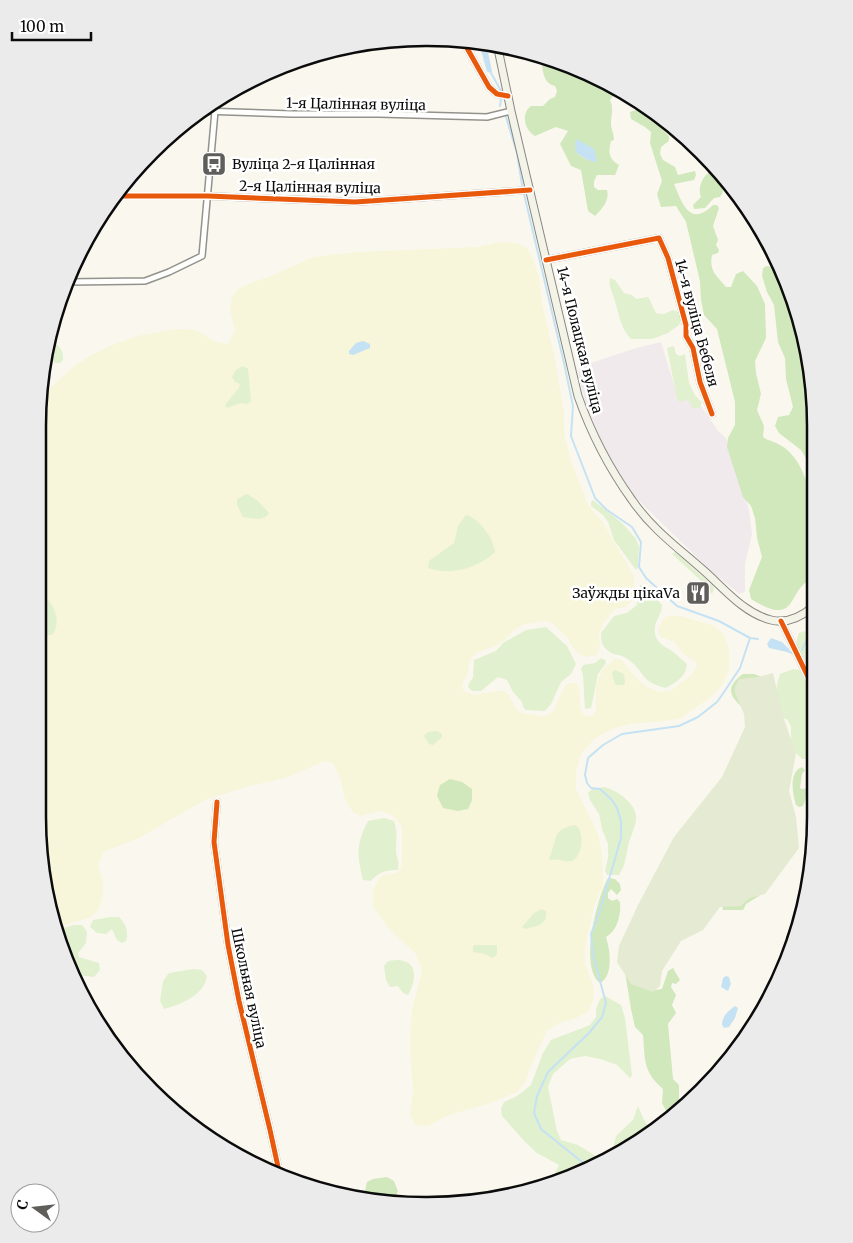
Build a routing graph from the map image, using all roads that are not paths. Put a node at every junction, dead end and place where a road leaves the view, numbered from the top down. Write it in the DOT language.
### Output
graph roads {
  1 [pos="468,49"];
  2 [pos="499,54"];
  3 [pos="508,96"];
  4 [pos="214,111"];
  5 [pos="511,111"];
  6 [pos="530,190"];
  7 [pos="124,196"];
  8 [pos="208,196"];
  9 [pos="546,260"];
  10 [pos="75,282"];
  11 [pos="712,414"];
  12 [pos="807,611"];
  13 [pos="781,621"];
  14 [pos="807,675"];
  15 [pos="217,802"];
  16 [pos="278,1167"];
  1 -- 3 [label="street"];
  2 -- 3 [label="main road, 14-я Полацкая вуліца"];
  3 -- 5 [label="main road, 14-я Полацкая вуліца"];
  4 -- 5 [label="street, 1-я Цалінная вуліца"];
  4 -- 8 [label="street"];
  5 -- 6 [label="main road, 14-я Полацкая вуліца"];
  6 -- 8 [label="street, 2-я Цалінная вуліца"];
  6 -- 9 [label="main road, 14-я Полацкая вуліца"];
  7 -- 8 [label="street, 2-я Цалінная вуліца"];
  8 -- 10 [label="street"];
  9 -- 11 [label="street, 14-я вуліца Бебеля"];
  9 -- 13 [label="main road, 14-я Полацкая вуліца"];
  12 -- 13 [label="main road"];
  13 -- 14 [label="street"];
  15 -- 16 [label="street, Школьная вуліца"];
}
